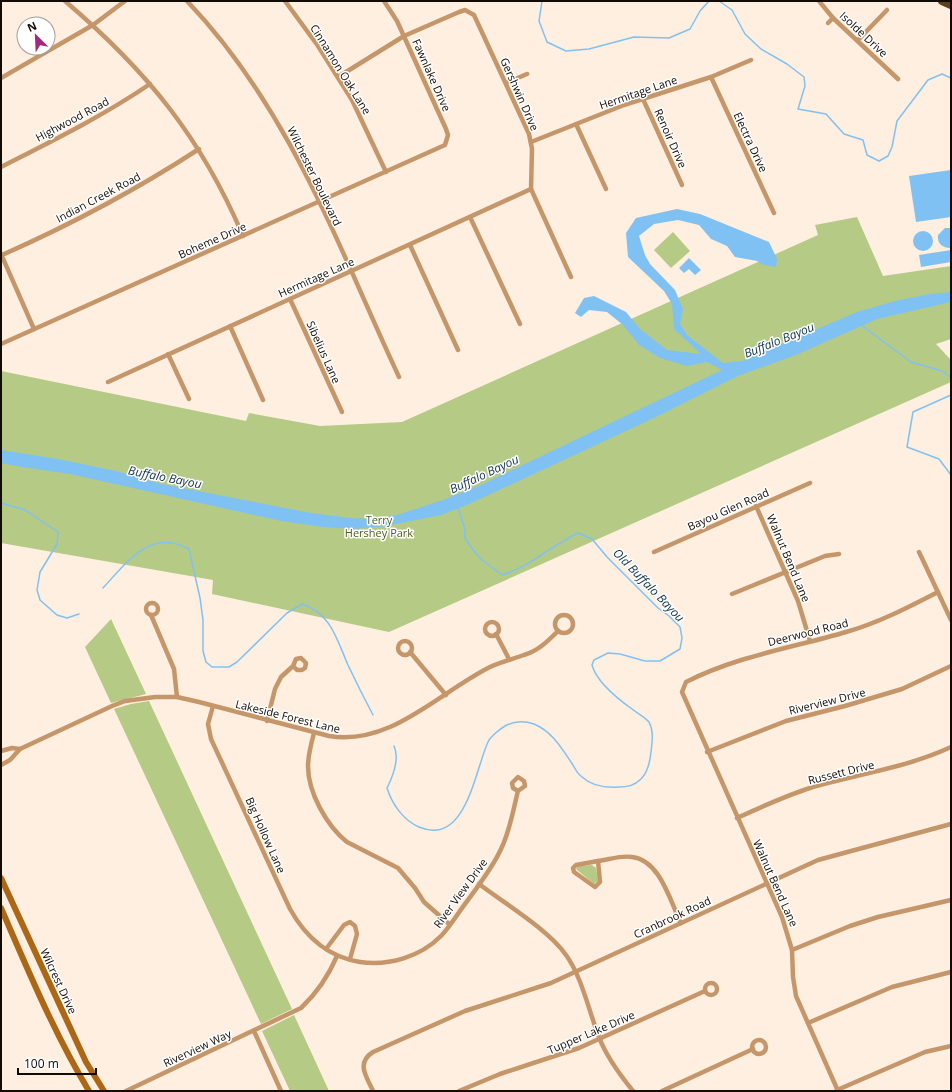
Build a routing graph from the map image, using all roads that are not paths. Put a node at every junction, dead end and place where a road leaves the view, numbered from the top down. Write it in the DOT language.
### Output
graph roads {
  1 [pos="65,1"];
  2 [pos="124,1"];
  3 [pos="187,1"];
  4 [pos="285,1"];
  5 [pos="384,1"];
  6 [pos="818,1"];
  7 [pos="887,10"];
  8 [pos="833,18"];
  9 [pos="828,23"];
  10 [pos="94,25"];
  11 [pos="404,36"];
  12 [pos="858,40"];
  13 [pos="751,60"];
  14 [pos="527,74"];
  15 [pos="711,77"];
  16 [pos="1,78"];
  17 [pos="338,78"];
  18 [pos="898,79"];
  19 [pos="506,83"];
  20 [pos="150,84"];
  21 [pos="643,99"];
  22 [pos="576,124"];
  23 [pos="532,142"];
  24 [pos="199,149"];
  25 [pos="430,152"];
  26 [pos="1,167"];
  27 [pos="386,172"];
  28 [pos="682,185"];
  29 [pos="531,189"];
  30 [pos="606,189"];
  31 [pos="319,202"];
  32 [pos="774,214"];
  33 [pos="470,217"];
  34 [pos="243,236"];
  35 [pos="410,245"];
  36 [pos="1,254"];
  37 [pos="350,272"];
  38 [pos="571,278"];
  39 [pos="290,299"];
  40 [pos="520,324"];
  41 [pos="230,326"];
  42 [pos="34,329"];
  43 [pos="1,344"];
  44 [pos="458,350"];
  45 [pos="168,354"];
  46 [pos="399,377"];
  47 [pos="108,382"];
  48 [pos="189,399"];
  49 [pos="263,400"];
  50 [pos="342,412"];
  51 [pos="810,484"];
  52 [pos="756,506"];
  53 [pos="654,552"];
  54 [pos="919,552"];
  55 [pos="839,554"];
  56 [pos="785,572"];
  57 [pos="938,592"];
  58 [pos="732,594"];
  59 [pos="151,615"];
  60 [pos="951,620"];
  61 [pos="558,631"];
  62 [pos="496,634"];
  63 [pos="810,641"];
  64 [pos="410,652"];
  65 [pos="509,659"];
  66 [pos="293,666"];
  67 [pos="951,666"];
  68 [pos="683,687"];
  69 [pos="446,695"];
  70 [pos="177,697"];
  71 [pos="213,706"];
  72 [pos="267,720"];
  73 [pos="314,733"];
  74 [pos="951,747"];
  75 [pos="20,748"];
  76 [pos="1,751"];
  77 [pos="707,752"];
  78 [pos="1,765"];
  79 [pos="518,791"];
  80 [pos="736,818"];
  81 [pos="951,824"];
  82 [pos="598,861"];
  83 [pos="1,878"];
  84 [pos="767,883"];
  85 [pos="479,884"];
  86 [pos="951,900"];
  87 [pos="1,908"];
  88 [pos="681,923"];
  89 [pos="449,924"];
  90 [pos="326,949"];
  91 [pos="792,950"];
  92 [pos="337,956"];
  93 [pos="350,960"];
  94 [pos="575,971"];
  95 [pos="951,972"];
  96 [pos="705,991"];
  97 [pos="808,1023"];
  98 [pos="254,1031"];
  99 [pos="599,1039"];
  100 [pos="951,1046"];
  101 [pos="753,1049"];
  102 [pos="89,1091"];
  103 [pos="104,1091"];
  104 [pos="126,1091"];
  105 [pos="281,1091"];
  106 [pos="373,1091"];
  107 [pos="459,1091"];
  108 [pos="633,1091"];
  109 [pos="662,1091"];
  110 [pos="838,1091"];
  1 -- 10 [label="street"];
  2 -- 10 [label="street"];
  3 -- 31 [label="street, Wilchester Boulevard"];
  4 -- 17 [label="street, Cinnamon Oak Lane"];
  5 -- 11 [label="street, Fawnlake Drive"];
  6 -- 8 [label="street, Isolde Drive"];
  7 -- 12 [label="street"];
  8 -- 9 [label="street"];
  8 -- 12 [label="street, Isolde Drive"];
  10 -- 16 [label="street"];
  10 -- 20 [label="street"];
  11 -- 17 [label="street"];
  11 -- 19 [label="street, Gershwin Drive"];
  11 -- 25 [label="street, Fawnlake Drive"];
  12 -- 18 [label="street, Isolde Drive"];
  13 -- 15 [label="street, Hermitage Lane"];
  14 -- 19 [label="street"];
  15 -- 21 [label="street, Hermitage Lane"];
  15 -- 32 [label="street, Electra Drive"];
  17 -- 27 [label="street, Cinnamon Oak Lane"];
  19 -- 23 [label="street, Gershwin Drive"];
  20 -- 24 [label="street"];
  20 -- 26 [label="street, Highwood Road"];
  21 -- 22 [label="street, Hermitage Lane"];
  21 -- 28 [label="street, Renoir Drive"];
  22 -- 23 [label="street, Hermitage Lane"];
  22 -- 30 [label="street"];
  23 -- 29 [label="street, Gershwin Drive"];
  24 -- 34 [label="street"];
  24 -- 36 [label="street, Indian Creek Road"];
  25 -- 27 [label="street, Boheme Drive"];
  27 -- 31 [label="street, Boheme Drive"];
  29 -- 33 [label="street, Hermitage Lane"];
  29 -- 38 [label="street, Gershwin Drive"];
  31 -- 34 [label="street, Boheme Drive"];
  31 -- 37 [label="street, Wilchester Boulevard"];
  33 -- 35 [label="street, Hermitage Lane"];
  33 -- 40 [label="street"];
  34 -- 42 [label="street, Boheme Drive"];
  35 -- 37 [label="street, Hermitage Lane"];
  35 -- 44 [label="street"];
  36 -- 42 [label="street"];
  37 -- 39 [label="street, Hermitage Lane"];
  37 -- 46 [label="street, Wilchester Boulevard"];
  39 -- 41 [label="street, Hermitage Lane"];
  39 -- 50 [label="street, Sibelius Lane"];
  41 -- 45 [label="street, Hermitage Lane"];
  41 -- 49 [label="street"];
  42 -- 43 [label="street, Boheme Drive"];
  45 -- 47 [label="street, Hermitage Lane"];
  45 -- 48 [label="street"];
  51 -- 52 [label="street, Bayou Glen Road"];
  52 -- 53 [label="street, Bayou Glen Road"];
  52 -- 56 [label="street, Walnut Bend Lane"];
  54 -- 57 [label="street"];
  55 -- 56 [label="street"];
  56 -- 58 [label="street"];
  56 -- 63 [label="street, Walnut Bend Lane"];
  57 -- 60 [label="street"];
  57 -- 63 [label="street, Deerwood Road"];
  59 -- 70 [label="street"];
  61 -- 65 [label="street, Lakeside Forest Lane"];
  62 -- 65 [label="street"];
  63 -- 68 [label="street, Deerwood Road"];
  64 -- 69 [label="street"];
  65 -- 69 [label="street, Lakeside Forest Lane"];
  66 -- 72 [label="street"];
  67 -- 77 [label="street, Riverview Drive"];
  68 -- 77 [label="street, Walnut Bend Lane"];
  69 -- 73 [label="street, Lakeside Forest Lane"];
  70 -- 71 [label="street, Lakeside Forest Lane"];
  70 -- 75 [label="street, Lakeside Forest Lane"];
  71 -- 72 [label="street, Lakeside Forest Lane"];
  71 -- 90 [label="street, Big Hollow Lane"];
  72 -- 73 [label="street, Lakeside Forest Lane"];
  73 -- 89 [label="street"];
  74 -- 80 [label="street, Russett Drive"];
  75 -- 76 [label="street, Lakeside Forest Lane"];
  75 -- 78 [label="street, Lakeside Forest Lane"];
  77 -- 80 [label="street, Walnut Bend Lane"];
  79 -- 85 [label="street, River View Drive"];
  80 -- 84 [label="street, Walnut Bend Lane"];
  81 -- 84 [label="street, Cranbrook Road"];
  82 -- 82 [label="street"];
  82 -- 88 [label="street"];
  83 -- 103 [label="main road, Wilcrest Drive"];
  84 -- 88 [label="street, Cranbrook Road"];
  84 -- 91 [label="street, Walnut Bend Lane"];
  85 -- 89 [label="street, River View Drive"];
  85 -- 94 [label="street"];
  86 -- 91 [label="street"];
  87 -- 102 [label="main road"];
  88 -- 94 [label="street, Cranbrook Road"];
  89 -- 93 [label="street, River View Drive"];
  90 -- 92 [label="street, Big Hollow Lane"];
  90 -- 93 [label="street"];
  91 -- 97 [label="street, Walnut Bend Lane"];
  92 -- 93 [label="street, River View Drive"];
  92 -- 98 [label="street"];
  94 -- 99 [label="street"];
  94 -- 106 [label="street, Cranbrook Road"];
  95 -- 97 [label="street"];
  96 -- 99 [label="street, Tupper Lake Drive"];
  97 -- 110 [label="street, Walnut Bend Lane"];
  98 -- 104 [label="street, Riverview Way"];
  98 -- 105 [label="street"];
  99 -- 107 [label="street, Tupper Lake Drive"];
  99 -- 108 [label="street"];
  100 -- 110 [label="street"];
  101 -- 109 [label="street"];
}
